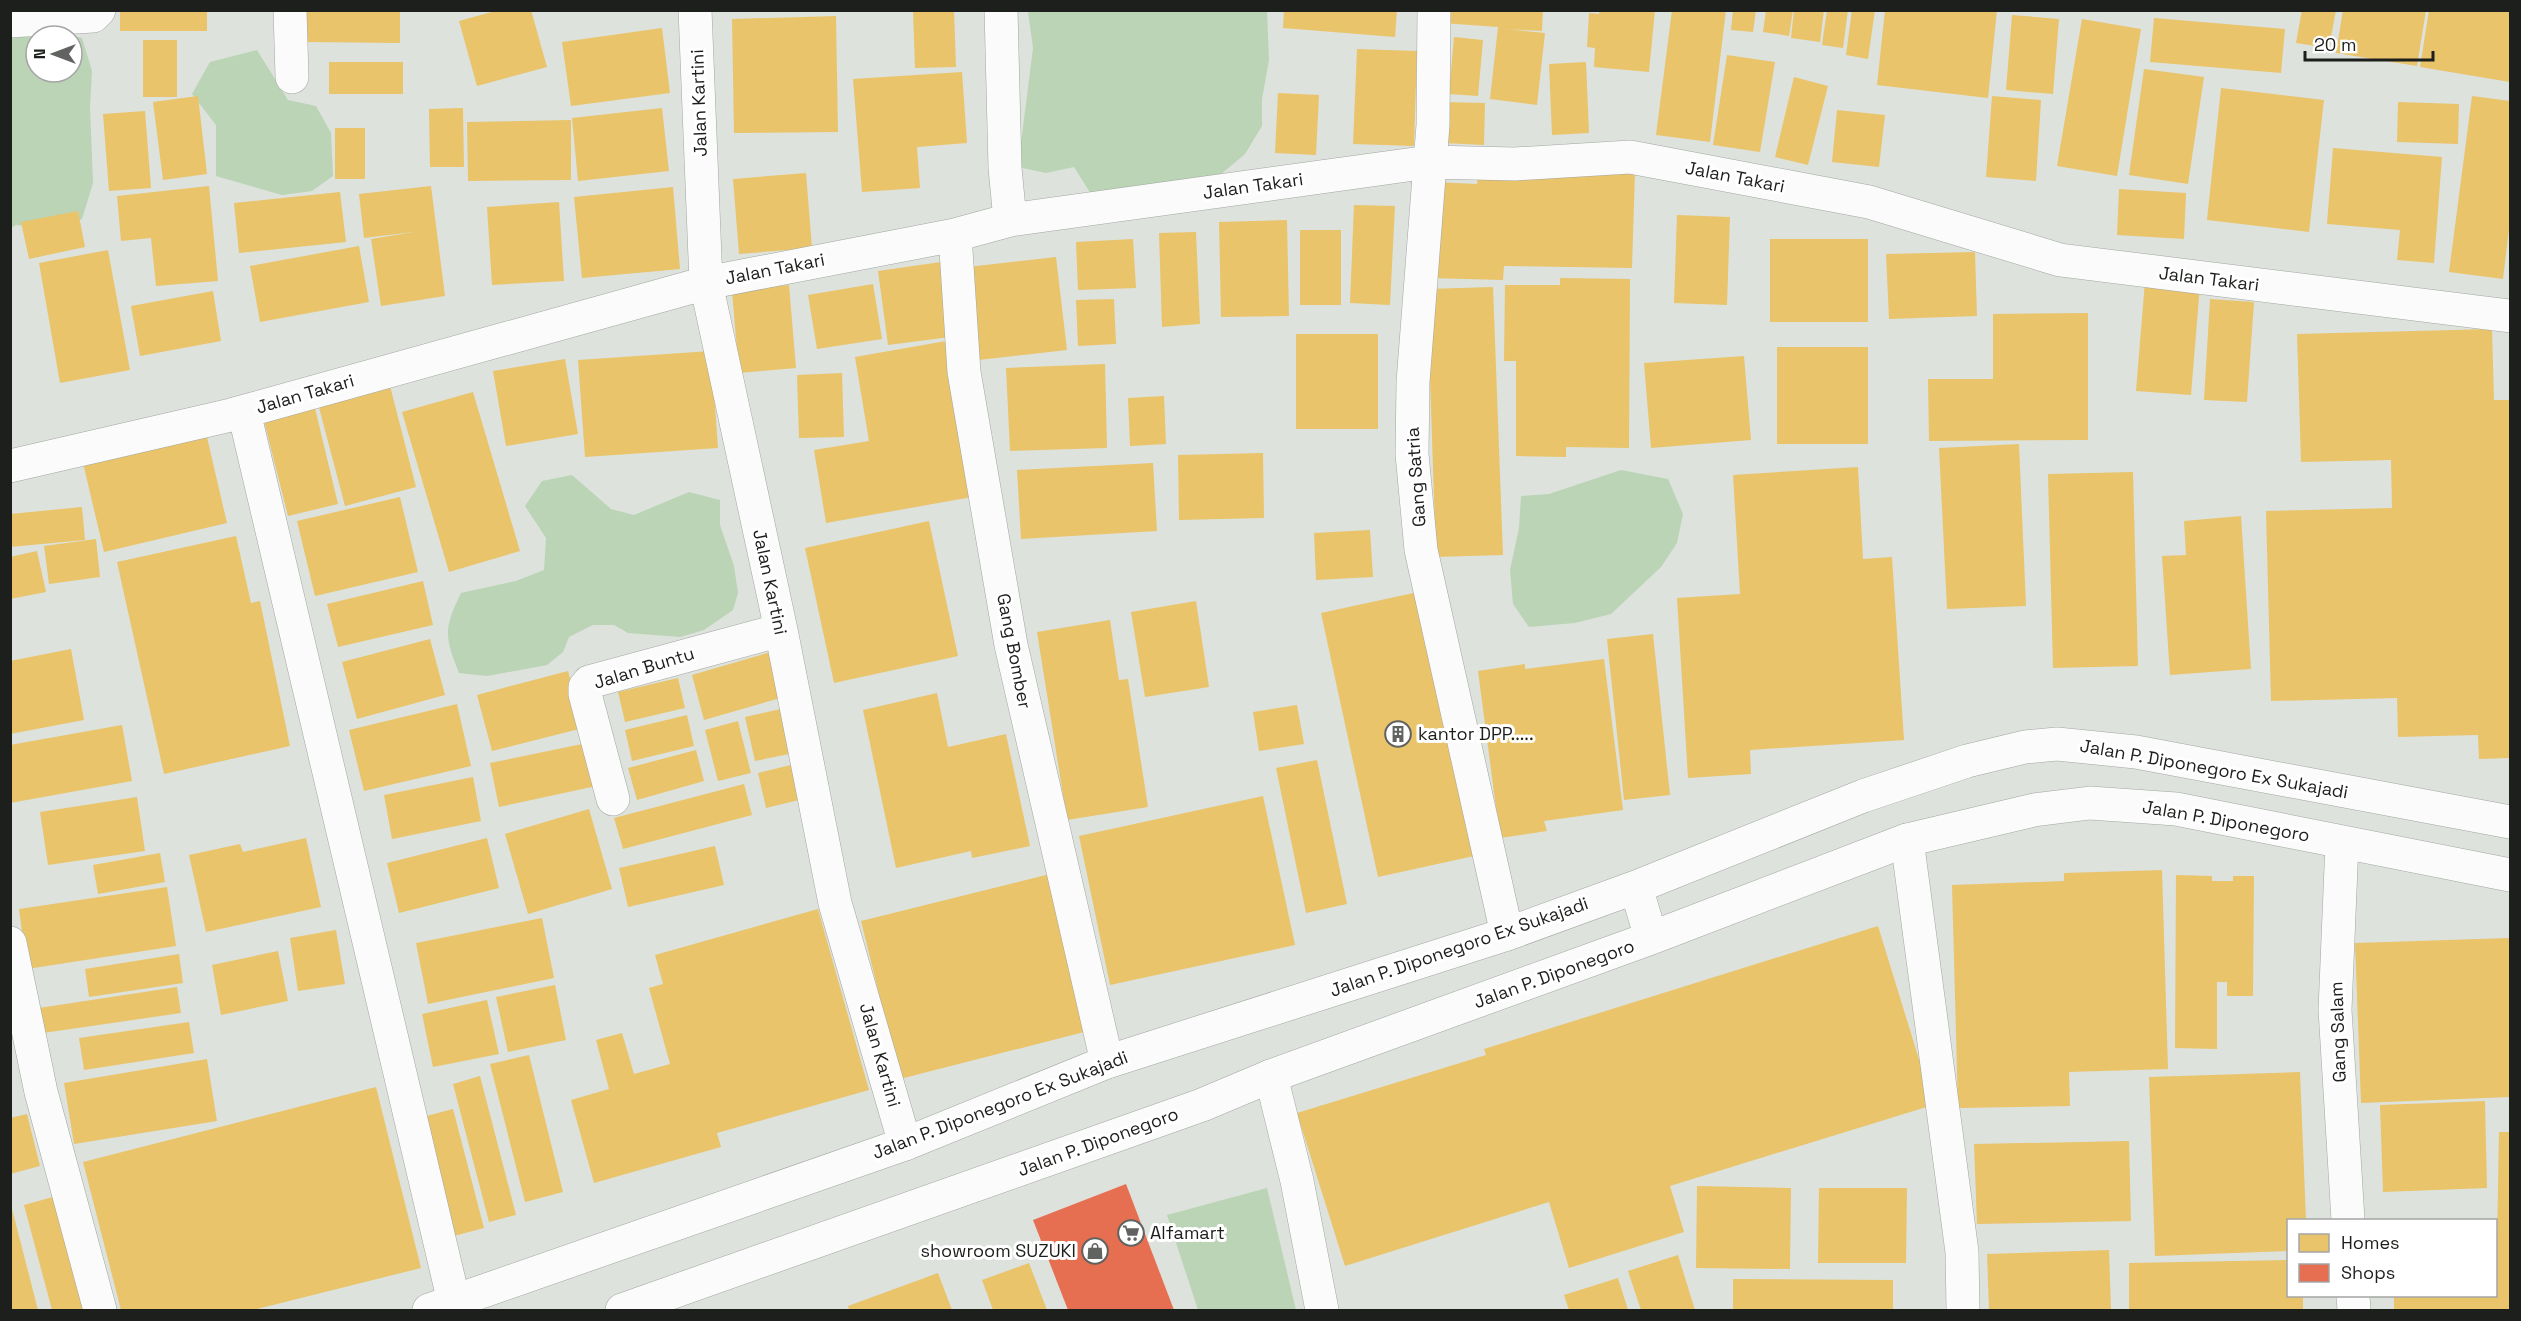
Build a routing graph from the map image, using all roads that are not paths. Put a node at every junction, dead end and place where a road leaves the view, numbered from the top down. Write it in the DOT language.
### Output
graph roads {
  1 [pos="99,10"];
  2 [pos="290,10"];
  3 [pos="695,10"];
  4 [pos="1001,10"];
  5 [pos="1434,10"];
  6 [pos="10,21"];
  7 [pos="292,77"];
  8 [pos="1429,162"];
  9 [pos="1010,220"];
  10 [pos="955,234"];
  11 [pos="706,283"];
  12 [pos="2511,316"];
  13 [pos="244,412"];
  14 [pos="10,466"];
  15 [pos="781,630"];
  16 [pos="614,799"];
  17 [pos="2511,822"];
  18 [pos="1907,840"];
  19 [pos="2342,843"];
  20 [pos="2511,875"];
  21 [pos="1636,887"];
  22 [pos="1507,934"];
  23 [pos="1651,938"];
  24 [pos="10,942"];
  25 [pos="1107,1062"];
  26 [pos="1271,1077"];
  27 [pos="906,1144"];
  28 [pos="2348,1219"];
  29 [pos="442,1306"];
  30 [pos="100,1311"];
  31 [pos="622,1311"];
  32 [pos="1322,1311"];
  33 [pos="1963,1311"];
  1 -- 6 [label="street"];
  2 -- 7 [label="street"];
  3 -- 11 [label="street, Jalan Kartini"];
  4 -- 9 [label="street"];
  5 -- 8 [label="street, Gang Satria"];
  8 -- 9 [label="street, Jalan Takari"];
  8 -- 12 [label="street, Jalan Takari"];
  8 -- 22 [label="street, Gang Satria"];
  9 -- 10 [label="street, Jalan Takari"];
  10 -- 11 [label="street, Jalan Takari"];
  10 -- 25 [label="street, Gang Bomber"];
  11 -- 13 [label="street, Jalan Takari"];
  11 -- 15 [label="street, Jalan Kartini"];
  13 -- 14 [label="street, Jalan Takari"];
  13 -- 29 [label="street"];
  15 -- 16 [label="street, Jalan Buntu"];
  15 -- 27 [label="street, Jalan Kartini"];
  17 -- 21 [label="street, Jalan P. Diponegoro Ex Sukajadi"];
  18 -- 19 [label="street, Jalan P. Diponegoro"];
  18 -- 23 [label="street, Jalan P. Diponegoro"];
  18 -- 33 [label="street"];
  19 -- 20 [label="street, Jalan P. Diponegoro"];
  19 -- 28 [label="street, Gang Salam"];
  21 -- 22 [label="street, Jalan P. Diponegoro Ex Sukajadi"];
  21 -- 23 [label="street"];
  22 -- 25 [label="street, Jalan P. Diponegoro Ex Sukajadi"];
  23 -- 26 [label="street, Jalan P. Diponegoro"];
  24 -- 30 [label="street"];
  25 -- 27 [label="street, Jalan P. Diponegoro Ex Sukajadi"];
  26 -- 31 [label="street, Jalan P. Diponegoro"];
  26 -- 32 [label="street"];
  27 -- 29 [label="street, Jalan P. Diponegoro Ex Sukajadi"];
}
